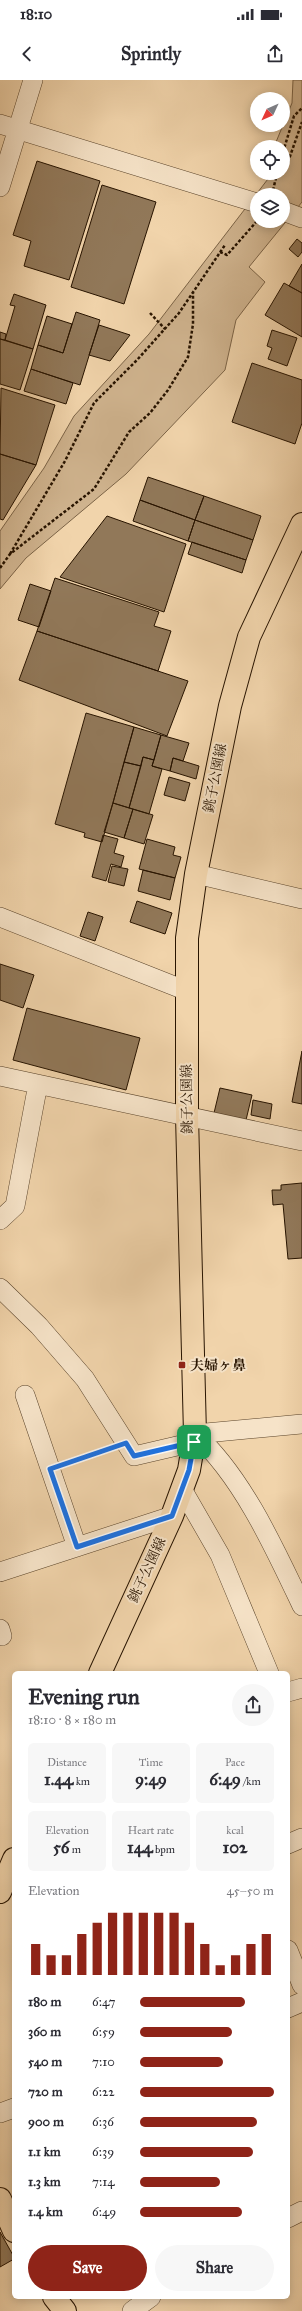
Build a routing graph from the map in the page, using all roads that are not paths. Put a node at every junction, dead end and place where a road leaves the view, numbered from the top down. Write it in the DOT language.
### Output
graph roads {
  1 [pos="33,80"];
  2 [pos="0,124"];
  3 [pos="18,130"];
  4 [pos="0,187"];
  5 [pos="250,201"];
  6 [pos="290,214"];
  7 [pos="302,218"];
  8 [pos="302,524"];
  9 [pos="196,874"];
  10 [pos="302,899"];
  11 [pos="0,917"];
  12 [pos="187,991"];
  13 [pos="0,1076"];
  14 [pos="38,1084"];
  15 [pos="187,1116"];
  16 [pos="302,1141"];
  17 [pos="0,1220"];
  18 [pos="0,1288"];
  19 [pos="25,1395"];
  20 [pos="302,1424"];
  21 [pos="194,1438"];
  22 [pos="182,1489"];
  23 [pos="172,1516"];
  24 [pos="77,1547"];
  25 [pos="0,1572"];
  26 [pos="302,1606"];
  27 [pos="101,1671"];
  28 [pos="268,1671"];
  29 [pos="302,1688"];
  30 [pos="290,1691"];
  31 [pos="302,1838"];
  32 [pos="290,1843"];
  33 [pos="12,1864"];
  34 [pos="0,1892"];
  35 [pos="290,1955"];
  36 [pos="302,1986"];
  37 [pos="302,2002"];
  38 [pos="290,2007"];
  39 [pos="12,2109"];
  40 [pos="0,2113"];
  41 [pos="0,2199"];
  42 [pos="302,2211"];
  43 [pos="290,2217"];
  44 [pos="12,2226"];
  45 [pos="56,2299"];
  46 [pos="148,2299"];
  47 [pos="65,2311"];
  48 [pos="132,2311"];
  1 -- 3 [label="street"];
  2 -- 3 [label="street"];
  3 -- 4 [label="street"];
  3 -- 5 [label="street"];
  6 -- 7 [label="street"];
  8 -- 9 [label="main road, 銚子公園線"];
  9 -- 10 [label="street"];
  9 -- 12 [label="main road, 銚子公園線"];
  11 -- 12 [label="street"];
  12 -- 15 [label="main road, 銚子公園線"];
  13 -- 14 [label="street"];
  14 -- 15 [label="street"];
  14 -- 17 [label="street"];
  15 -- 16 [label="street"];
  15 -- 21 [label="main road, 銚子公園線"];
  18 -- 21 [label="street"];
  19 -- 24 [label="street"];
  20 -- 21 [label="street"];
  21 -- 22 [label="main road, 銚子公園線"];
  21 -- 26 [label="street"];
  22 -- 23 [label="main road, 銚子公園線"];
  22 -- 28 [label="street"];
  23 -- 24 [label="street"];
  23 -- 27 [label="main road, 銚子公園線"];
  24 -- 25 [label="street"];
  29 -- 30 [label="street"];
  31 -- 32 [label="street"];
  33 -- 34 [label="main road"];
  35 -- 36 [label="street"];
  37 -- 38 [label="street"];
  39 -- 40 [label="street"];
  41 -- 44 [label="main road"];
  42 -- 43 [label="street"];
  45 -- 47 [label="main road"];
  46 -- 48 [label="street"];
}
